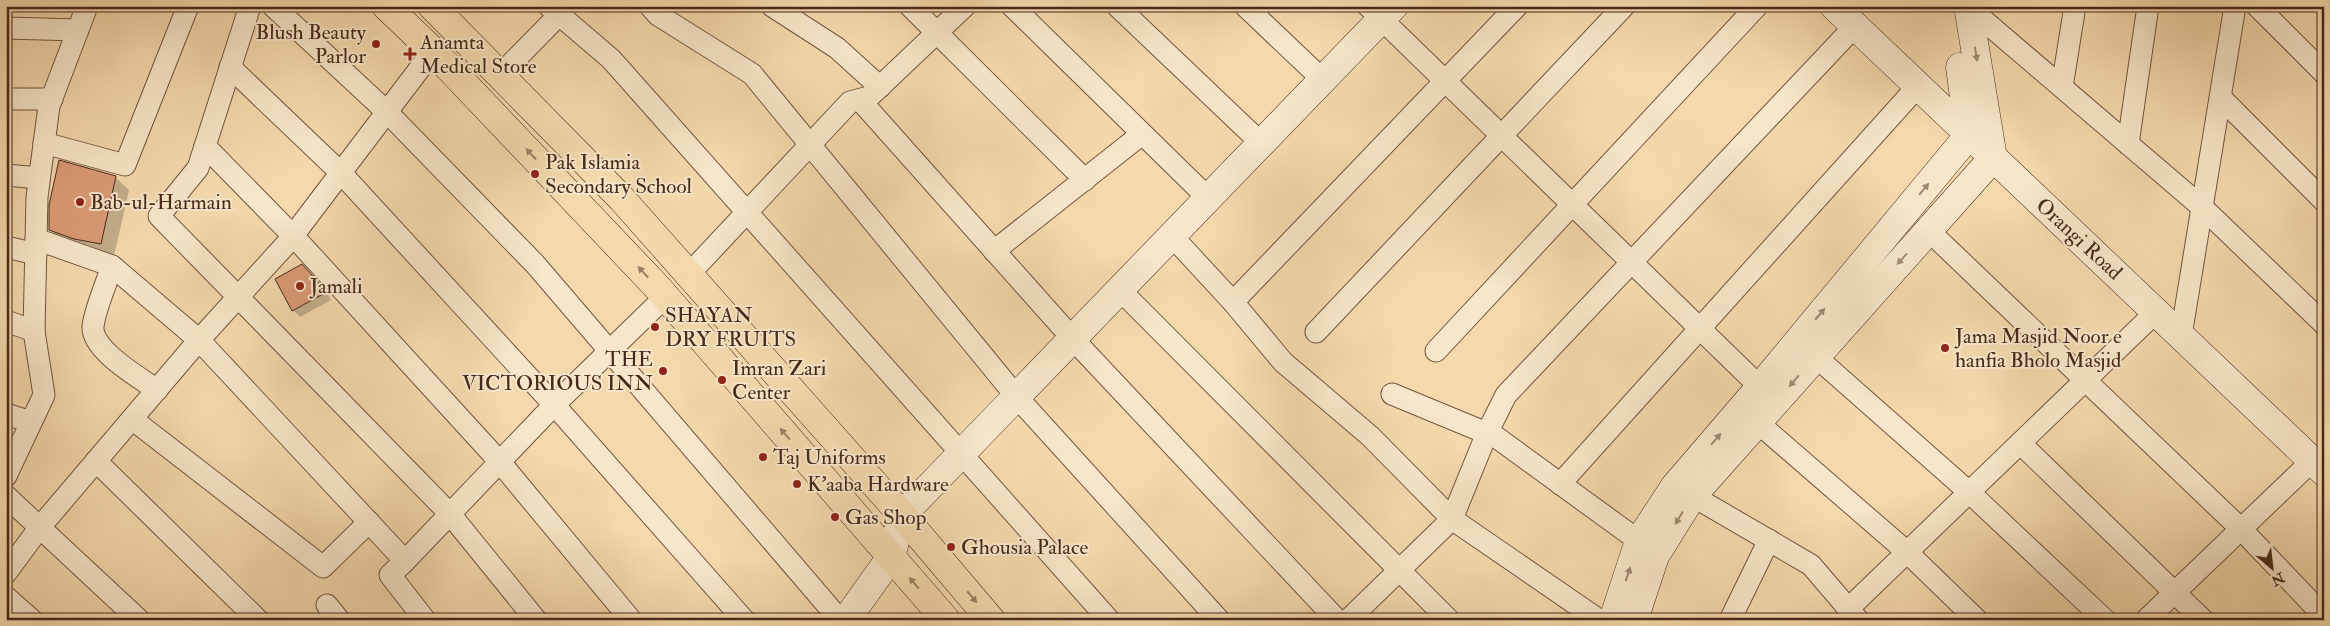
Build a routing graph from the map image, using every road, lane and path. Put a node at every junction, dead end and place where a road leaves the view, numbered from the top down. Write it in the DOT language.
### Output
graph roads {
  1 [pos="87,6"];
  2 [pos="188,6"];
  3 [pos="250,6"];
  4 [pos="274,6"];
  5 [pos="386,6"];
  6 [pos="432,6"];
  7 [pos="650,6"];
  8 [pos="910,6"];
  9 [pos="965,6"];
  10 [pos="1012,6"];
  11 [pos="1118,6"];
  12 [pos="1245,6"];
  13 [pos="1517,6"];
  14 [pos="1624,6"];
  15 [pos="1757,6"];
  16 [pos="1834,6"];
  17 [pos="1950,6"];
  18 [pos="1996,6"];
  19 [pos="2076,6"];
  20 [pos="2148,6"];
  21 [pos="2235,6"];
  22 [pos="2258,6"];
  23 [pos="1968,7"];
  24 [pos="784,9"];
  25 [pos="554,11"];
  26 [pos="1381,11"];
  27 [pos="1855,26"];
  28 [pos="6,28"];
  29 [pos="1992,28"];
  30 [pos="78,30"];
  31 [pos="937,33"];
  32 [pos="433,51"];
  33 [pos="230,67"];
  34 [pos="2324,73"];
  35 [pos="500,75"];
  36 [pos="1323,80"];
  37 [pos="1444,82"];
  38 [pos="880,86"];
  39 [pos="1918,86"];
  40 [pos="2062,88"];
  41 [pos="2221,98"];
  42 [pos="6,99"];
  43 [pos="52,99"];
  44 [pos="860,100"];
  45 [pos="387,112"];
  46 [pos="1142,134"];
  47 [pos="1969,135"];
  48 [pos="1501,137"];
  49 [pos="44,143"];
  50 [pos="1261,143"];
  51 [pos="2128,144"];
  52 [pos="205,146"];
  53 [pos="811,146"];
  54 [pos="1993,158"];
  55 [pos="340,173"];
  56 [pos="6,175"];
  57 [pos="39,178"];
  58 [pos="1085,180"];
  59 [pos="1208,198"];
  60 [pos="2324,201"];
  61 [pos="1572,205"];
  62 [pos="2203,208"];
  63 [pos="748,212"];
  64 [pos="1928,230"];
  65 [pos="1172,235"];
  66 [pos="292,237"];
  67 [pos="6,246"];
  68 [pos="36,246"];
  69 [pos="994,251"];
  70 [pos="1631,263"];
  71 [pos="112,266"];
  72 [pos="689,274"];
  73 [pos="1119,289"];
  74 [pos="237,297"];
  75 [pos="665,297"];
  76 [pos="1232,302"];
  77 [pos="2156,312"];
  78 [pos="6,321"];
  79 [pos="2324,324"];
  80 [pos="1700,328"];
  81 [pos="34,330"];
  82 [pos="1316,332"];
  83 [pos="2181,336"];
  84 [pos="1072,338"];
  85 [pos="198,340"];
  86 [pos="1436,351"];
  87 [pos="611,352"];
  88 [pos="1815,356"];
  89 [pos="2086,380"];
  90 [pos="1760,387"];
  91 [pos="157,390"];
  92 [pos="1392,394"];
  93 [pos="1016,396"];
  94 [pos="554,405"];
  95 [pos="6,414"];
  96 [pos="132,419"];
  97 [pos="31,422"];
  98 [pos="1757,422"];
  99 [pos="1487,433"];
  100 [pos="2020,443"];
  101 [pos="962,452"];
  102 [pos="96,461"];
  103 [pos="499,461"];
  104 [pos="2320,462"];
  105 [pos="6,476"];
  106 [pos="1560,484"];
  107 [pos="1684,490"];
  108 [pos="1969,492"];
  109 [pos="6,496"];
  110 [pos="450,514"];
  111 [pos="902,515"];
  112 [pos="1452,519"];
  113 [pos="369,522"];
  114 [pos="40,527"];
  115 [pos="2241,529"];
  116 [pos="1770,540"];
  117 [pos="1639,542"];
  118 [pos="1907,552"];
  119 [pos="891,557"];
  120 [pos="404,561"];
  121 [pos="1400,570"];
  122 [pos="6,573"];
  123 [pos="2175,592"];
  124 [pos="6,596"];
  125 [pos="1852,615"];
  126 [pos="2324,616"];
  127 [pos="419,618"];
  128 [pos="32,620"];
  129 [pos="138,620"];
  130 [pos="258,620"];
  131 [pos="536,620"];
  132 [pos="630,620"];
  133 [pos="744,620"];
  134 [pos="840,620"];
  135 [pos="846,620"];
  136 [pos="946,620"];
  137 [pos="991,620"];
  138 [pos="1109,620"];
  139 [pos="1219,620"];
  140 [pos="1337,620"];
  141 [pos="1348,620"];
  142 [pos="1449,620"];
  143 [pos="1599,620"];
  144 [pos="1613,620"];
  145 [pos="1634,620"];
  146 [pos="1730,620"];
  147 [pos="1978,620"];
  148 [pos="2105,620"];
  149 [pos="2146,620"];
  150 [pos="2203,620"];
  1 -- 30 [label="street"];
  2 -- 49 [label="street"];
  3 -- 33 [label="street"];
  4 -- 45 [label="street"];
  5 -- 32 [label="main road"];
  6 -- 35 [label="main road"];
  7 -- 53 [label="street"];
  8 -- 31 [label="street"];
  9 -- 31 [label="street"];
  10 -- 46 [label="street"];
  11 -- 50 [label="street"];
  12 -- 36 [label="street"];
  13 -- 37 [label="street"];
  14 -- 48 [label="street"];
  15 -- 61 [label="street"];
  16 -- 27 [label="main road, Orangi Road"];
  17 -- 47 [label="main road"];
  18 -- 29 [label="street"];
  19 -- 40 [label="street"];
  20 -- 51 [label="street"];
  21 -- 41 [label="street"];
  22 -- 34 [label="street"];
  23 -- 29 [label="street"];
  23 -- 54 [label="main road, one-way"];
  24 -- 38 [label="street"];
  25 -- 35 [label="street"];
  25 -- 63 [label="street"];
  26 -- 36 [label="main road"];
  26 -- 37 [label="street"];
  27 -- 39 [label="main road, Orangi Road"];
  27 -- 70 [label="street"];
  28 -- 30 [label="street"];
  29 -- 40 [label="street"];
  30 -- 43 [label="street"];
  31 -- 38 [label="street"];
  31 -- 58 [label="street"];
  32 -- 45 [label="street"];
  75 -- 32 [label="main road, one-way"];
  33 -- 52 [label="street"];
  33 -- 55 [label="street"];
  35 -- 72 [label="main road"];
  36 -- 50 [label="main road"];
  37 -- 48 [label="street"];
  37 -- 76 [label="street"];
  38 -- 44 [label="street"];
  39 -- 47 [label="main road, Orangi Road"];
  39 -- 80 [label="street"];
  40 -- 51 [label="street"];
  41 -- 60 [label="street"];
  41 -- 62 [label="street"];
  42 -- 43 [label="street"];
  43 -- 49 [label="street"];
  44 -- 53 [label="street"];
  44 -- 69 [label="street"];
  45 -- 55 [label="street"];
  45 -- 87 [label="street"];
  46 -- 58 [label="street"];
  46 -- 59 [label="street"];
  47 -- 54 [label="main road, Orangi Road"];
  90 -- 47 [label="main road, one-way"];
  48 -- 61 [label="street"];
  48 -- 82 [label="street"];
  49 -- 57 [label="street"];
  50 -- 59 [label="main road"];
  51 -- 62 [label="street"];
  52 -- 66 [label="street"];
  52 -- 74 [label="street"];
  53 -- 63 [label="street"];
  53 -- 93 [label="street"];
  54 -- 64 [label="main road"];
  54 -- 77 [label="main road, Orangi Road"];
  55 -- 66 [label="street"];
  55 -- 94 [label="street"];
  56 -- 57 [label="street"];
  57 -- 68 [label="street"];
  58 -- 69 [label="street"];
  59 -- 65 [label="main road"];
  61 -- 70 [label="street"];
  61 -- 86 [label="street"];
  62 -- 79 [label="street"];
  62 -- 83 [label="street"];
  63 -- 72 [label="street"];
  63 -- 101 [label="street"];
  64 -- 88 [label="main road, one-way"];
  64 -- 89 [label="street"];
  65 -- 73 [label="main road"];
  65 -- 76 [label="street"];
  66 -- 74 [label="street"];
  66 -- 103 [label="street"];
  67 -- 68 [label="street"];
  68 -- 71 [label="street"];
  68 -- 81 [label="street"];
  69 -- 84 [label="street"];
  70 -- 80 [label="street"];
  70 -- 99 [label="street"];
  71 -- 85 [label="street"];
  71 -- 91 [label="street"];
  72 -- 111 [label="main road"];
  73 -- 84 [label="main road"];
  73 -- 121 [label="street"];
  74 -- 85 [label="street"];
  74 -- 110 [label="street"];
  75 -- 87 [label="street"];
  119 -- 75 [label="main road, one-way"];
  76 -- 112 [label="street"];
  77 -- 83 [label="main road, Orangi Road"];
  77 -- 89 [label="street"];
  78 -- 81 [label="street"];
  80 -- 90 [label="street"];
  80 -- 106 [label="street"];
  81 -- 97 [label="street"];
  83 -- 104 [label="main road, Orangi Road"];
  84 -- 93 [label="main road"];
  84 -- 140 [label="street"];
  85 -- 91 [label="street"];
  85 -- 113 [label="street"];
  87 -- 94 [label="street"];
  87 -- 134 [label="street"];
  88 -- 98 [label="main road, one-way"];
  88 -- 108 [label="street"];
  89 -- 100 [label="street"];
  89 -- 115 [label="street"];
  107 -- 90 [label="main road, one-way"];
  91 -- 96 [label="street"];
  92 -- 99 [label="street"];
  93 -- 101 [label="main road"];
  93 -- 139 [label="street"];
  94 -- 103 [label="street"];
  94 -- 133 [label="street"];
  95 -- 97 [label="street"];
  96 -- 102 [label="street"];
  96 -- 113 [label="street"];
  97 -- 105 [label="street"];
  98 -- 107 [label="main road"];
  98 -- 118 [label="street"];
  99 -- 106 [label="street"];
  99 -- 112 [label="street"];
  100 -- 108 [label="street"];
  100 -- 123 [label="street"];
  101 -- 111 [label="main road"];
  101 -- 138 [label="street"];
  102 -- 114 [label="street"];
  102 -- 130 [label="street"];
  103 -- 110 [label="street"];
  103 -- 132 [label="street"];
  104 -- 115 [label="street"];
  106 -- 117 [label="street"];
  107 -- 116 [label="street"];
  107 -- 117 [label="main road"];
  107 -- 145 [label="main road, one-way"];
  108 -- 118 [label="street"];
  108 -- 148 [label="street"];
  109 -- 114 [label="street"];
  110 -- 120 [label="street"];
  110 -- 131 [label="street"];
  111 -- 119 [label="main road"];
  111 -- 137 [label="main road, one-way"];
  112 -- 121 [label="street"];
  112 -- 143 [label="street"];
  113 -- 120 [label="street"];
  114 -- 122 [label="street"];
  114 -- 129 [label="street"];
  115 -- 123 [label="street"];
  115 -- 126 [label="street"];
  116 -- 125 [label="street"];
  116 -- 146 [label="street"];
  144 -- 117 [label="main road, one-way"];
  118 -- 125 [label="street"];
  118 -- 147 [label="street"];
  119 -- 135 [label="main road"];
  136 -- 119 [label="main road, one-way"];
  120 -- 127 [label="street"];
  121 -- 141 [label="street"];
  121 -- 142 [label="street"];
  123 -- 149 [label="street"];
  123 -- 150 [label="street"];
  124 -- 128 [label="street"];
}
